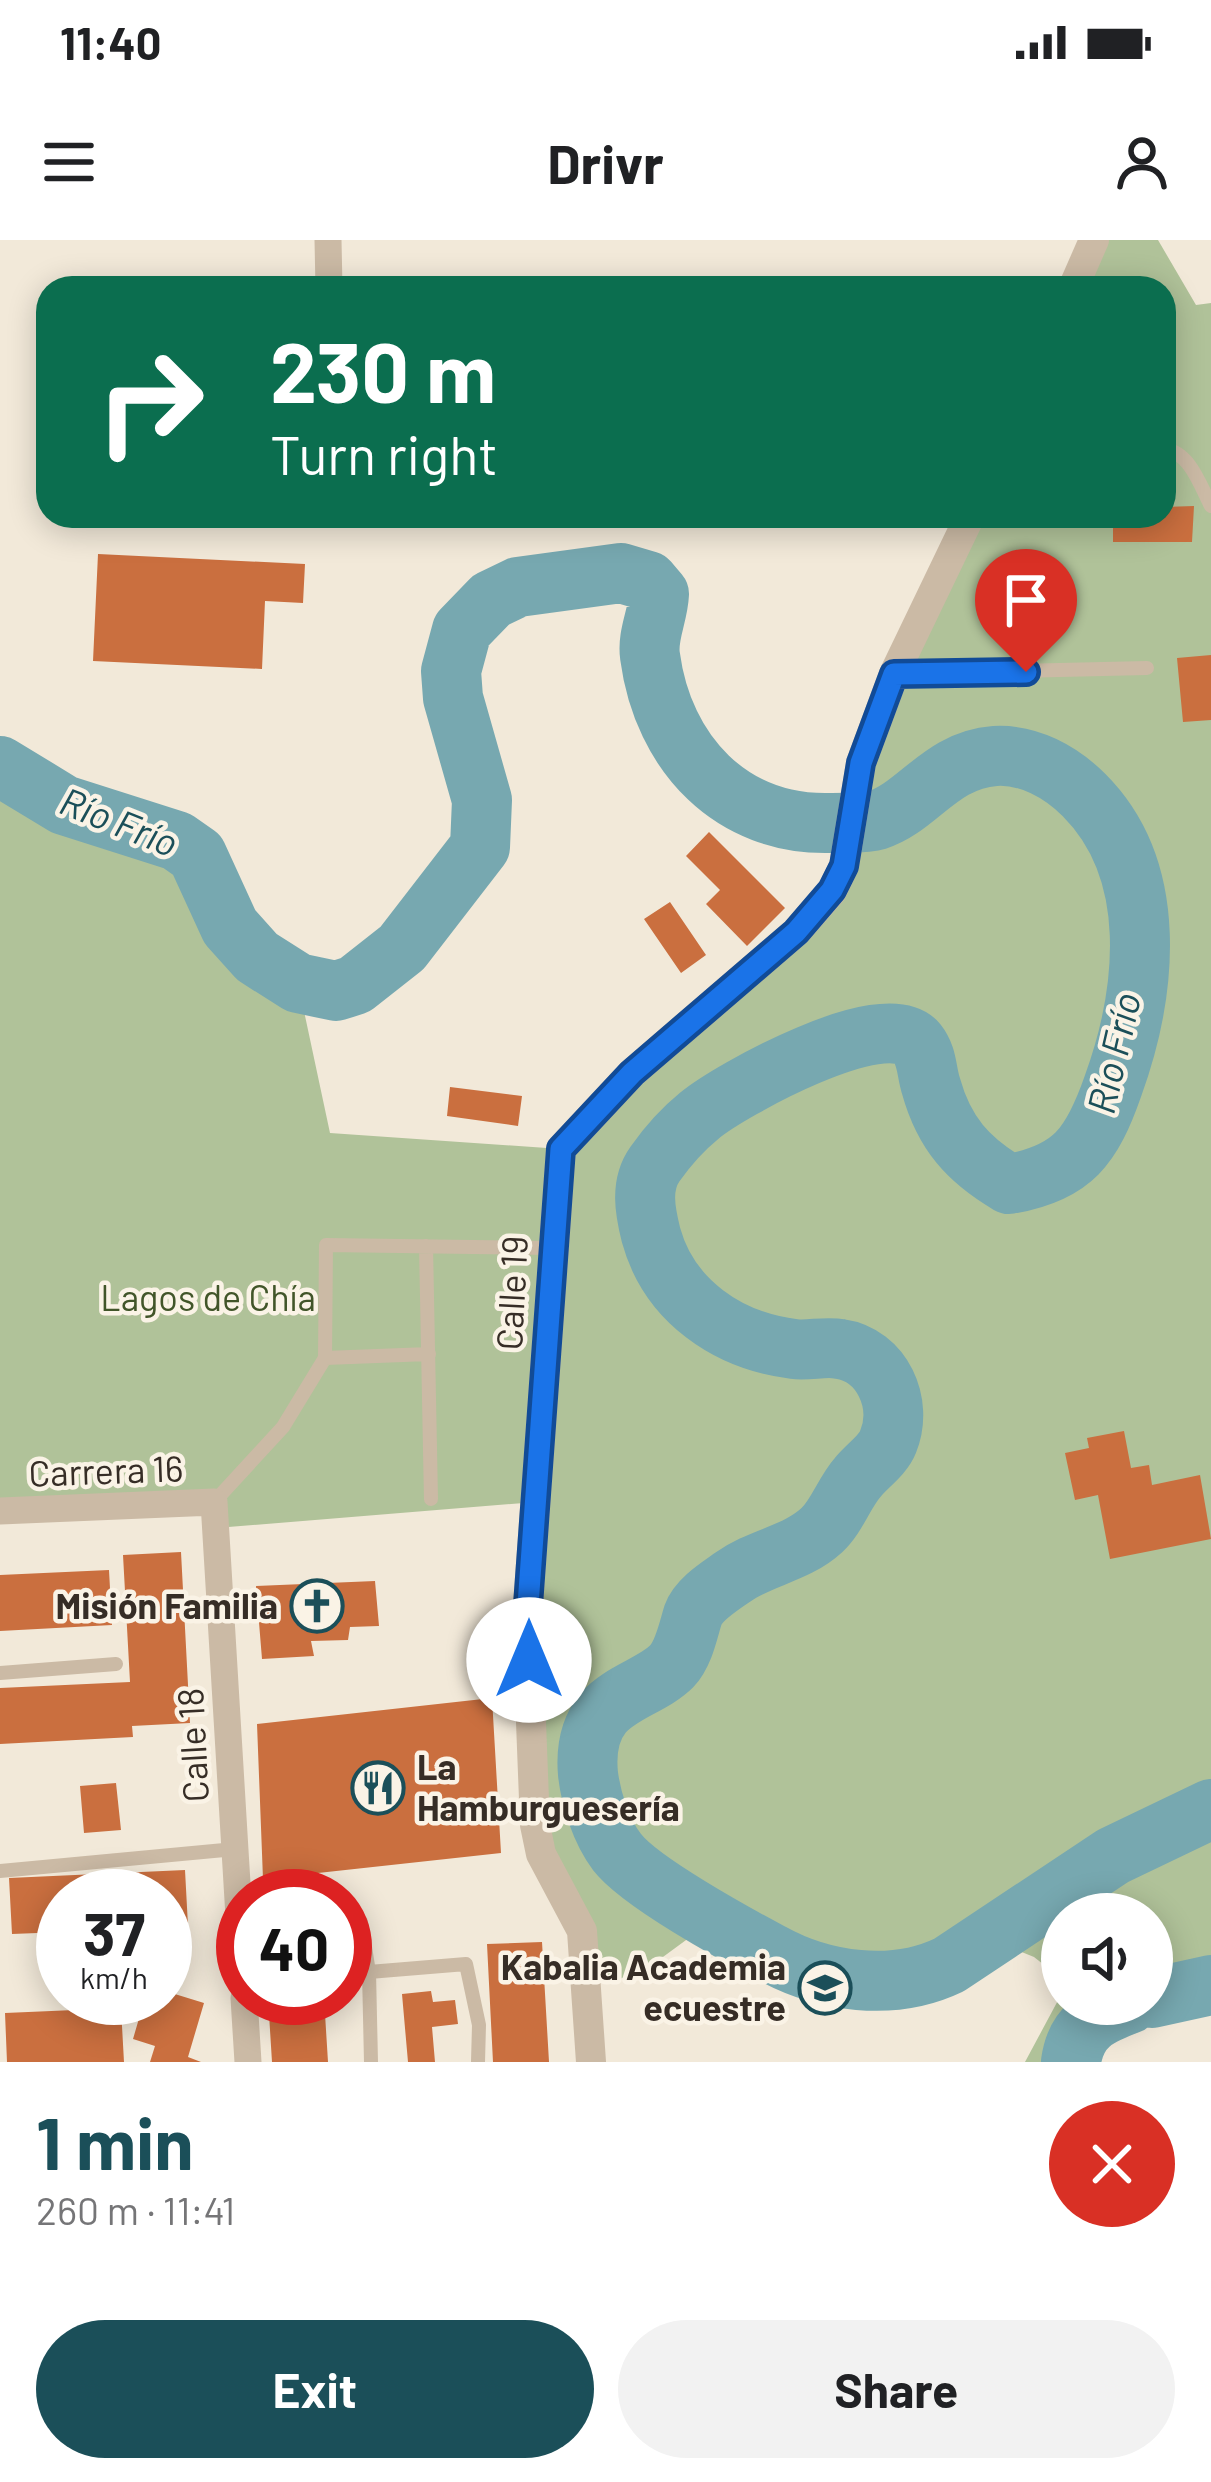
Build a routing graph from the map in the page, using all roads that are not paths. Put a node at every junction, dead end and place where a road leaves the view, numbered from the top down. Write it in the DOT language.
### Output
graph roads {
  1 [pos="328,240"];
  2 [pos="1094,240"];
  3 [pos="329,276"];
  4 [pos="1078,276"];
  5 [pos="1176,452"];
  6 [pos="1211,506"];
  7 [pos="964,528"];
  8 [pos="1147,668"];
  9 [pos="894,674"];
  10 [pos="426,1246"];
  11 [pos="553,1249"];
  12 [pos="429,1354"];
  13 [pos="325,1358"];
  14 [pos="431,1499"];
  15 [pos="214,1502"];
  16 [pos="0,1511"];
  17 [pos="116,1664"];
  18 [pos="0,1673"];
  19 [pos="235,1849"];
  20 [pos="236,1869"];
  21 [pos="0,1870"];
  22 [pos="372,1972"];
  23 [pos="246,2025"];
  24 [pos="370,2025"];
  25 [pos="248,2062"];
  26 [pos="371,2062"];
  27 [pos="478,2062"];
  28 [pos="592,2062"];
  1 -- 3 [label="street"];
  2 -- 4 [label="street"];
  5 -- 6 [label="lane"];
  7 -- 9 [label="street, Calle 19"];
  8 -- 9 [label="lane"];
  9 -- 11 [label="street, Calle 19"];
  10 -- 11 [label="lane"];
  10 -- 12 [label="lane"];
  10 -- 13 [label="lane"];
  11 -- 28 [label="street, Calle 19"];
  12 -- 13 [label="lane"];
  12 -- 14 [label="lane"];
  13 -- 15 [label="lane"];
  15 -- 16 [label="street, Carrera 16"];
  15 -- 19 [label="street, Calle 18"];
  17 -- 18 [label="lane"];
  19 -- 20 [label="street, Calle 18"];
  19 -- 21 [label="lane"];
  22 -- 27 [label="lane"];
  23 -- 25 [label="street"];
  24 -- 26 [label="lane"];
}
